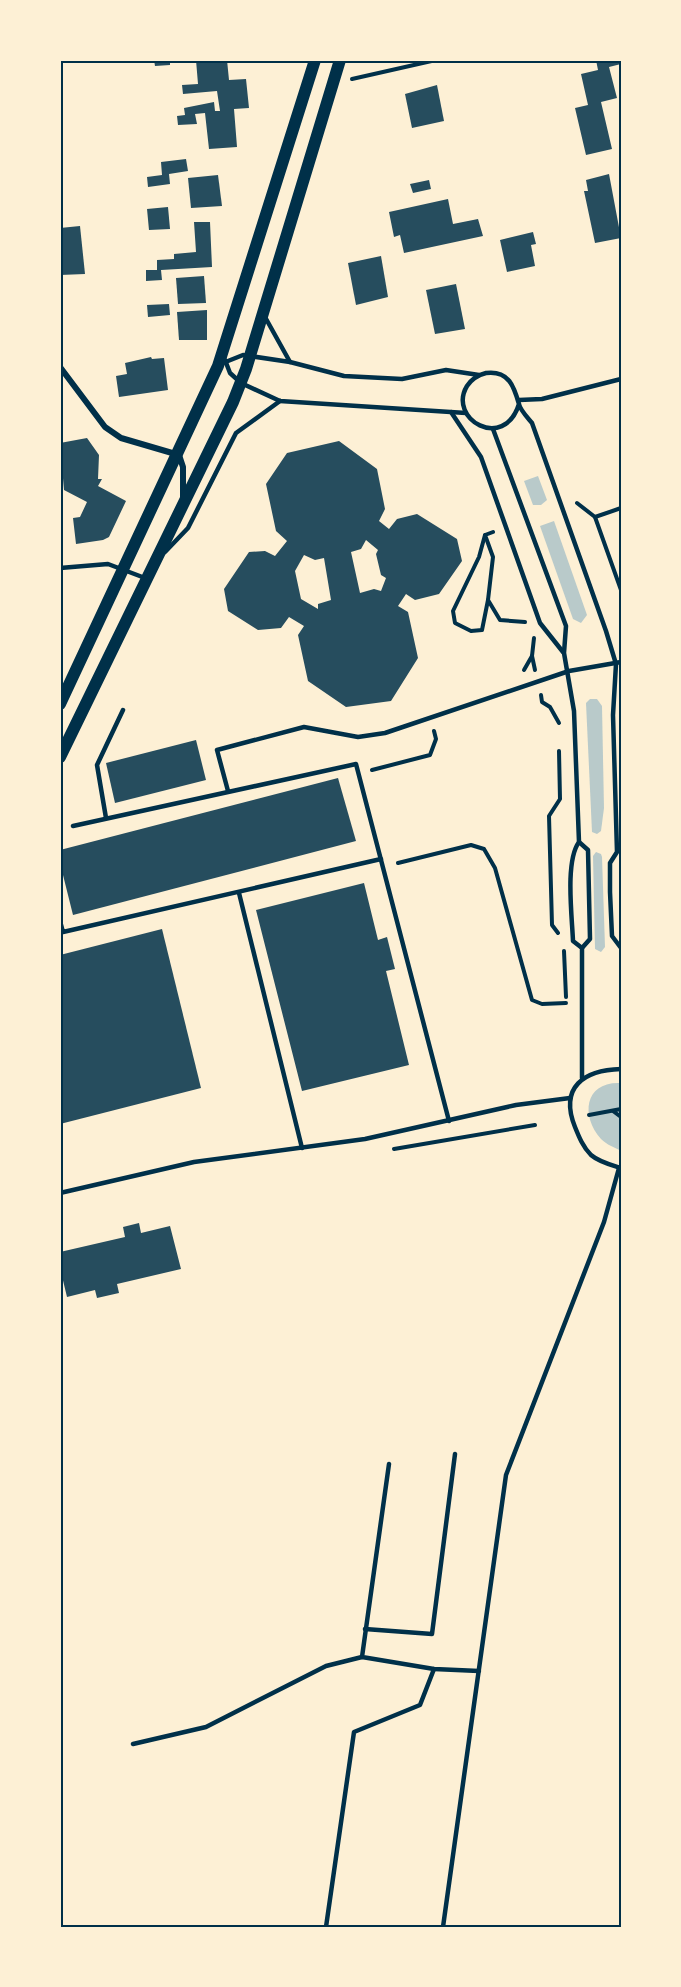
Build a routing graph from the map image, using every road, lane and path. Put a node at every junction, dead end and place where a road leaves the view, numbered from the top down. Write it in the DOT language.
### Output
graph roads {
  1 [pos="315,60"];
  2 [pos="340,60"];
  3 [pos="436,60"];
  4 [pos="334,78"];
  5 [pos="263,312"];
  6 [pos="250,357"];
  7 [pos="222,361"];
  8 [pos="290,362"];
  9 [pos="60,367"];
  10 [pos="480,375"];
  11 [pos="621,379"];
  12 [pos="241,383"];
  13 [pos="280,401"];
  14 [pos="519,402"];
  15 [pos="451,412"];
  16 [pos="466,413"];
  17 [pos="493,429"];
  18 [pos="179,455"];
  19 [pos="574,493"];
  20 [pos="183,507"];
  21 [pos="621,508"];
  22 [pos="595,517"];
  23 [pos="498,531"];
  24 [pos="485,535"];
  25 [pos="157,560"];
  26 [pos="60,568"];
  27 [pos="124,569"];
  28 [pos="147,579"];
  29 [pos="621,591"];
  30 [pos="488,600"];
  31 [pos="529,622"];
  32 [pos="564,652"];
  33 [pos="532,656"];
  34 [pos="618,663"];
  35 [pos="569,671"];
  36 [pos="538,681"];
  37 [pos="60,704"];
  38 [pos="123,710"];
  39 [pos="430,719"];
  40 [pos="559,732"];
  41 [pos="559,743"];
  42 [pos="60,757"];
  43 [pos="358,774"];
  44 [pos="228,791"];
  45 [pos="106,818"];
  46 [pos="73,826"];
  47 [pos="579,842"];
  48 [pos="617,852"];
  49 [pos="621,857"];
  50 [pos="381,859"];
  51 [pos="398,864"];
  52 [pos="239,893"];
  53 [pos="60,921"];
  54 [pos="582,948"];
  55 [pos="621,948"];
  56 [pos="566,1003"];
  57 [pos="566,1013"];
  58 [pos="621,1069"];
  59 [pos="582,1078"];
  60 [pos="570,1098"];
  61 [pos="621,1109"];
  62 [pos="613,1110"];
  63 [pos="589,1115"];
  64 [pos="621,1117"];
  65 [pos="449,1121"];
  66 [pos="535,1125"];
  67 [pos="302,1148"];
  68 [pos="392,1150"];
  69 [pos="620,1168"];
  70 [pos="60,1193"];
  71 [pos="456,1454"];
  72 [pos="389,1464"];
  73 [pos="365,1629"];
  74 [pos="362,1657"];
  75 [pos="434,1669"];
  76 [pos="479,1671"];
  77 [pos="134,1744"];
  78 [pos="326,1927"];
  79 [pos="443,1927"];
  1 -- 7 [label="main road"];
  2 -- 4 [label="main road"];
  3 -- 4 [label="path"];
  4 -- 5 [label="main road"];
  5 -- 6 [label="main road"];
  5 -- 8 [label="lane"];
  6 -- 7 [label="lane"];
  6 -- 8 [label="lane"];
  6 -- 12 [label="main road"];
  7 -- 12 [label="lane"];
  7 -- 18 [label="main road"];
  8 -- 10 [label="lane"];
  9 -- 18 [label="street"];
  10 -- 14 [label="lane"];
  10 -- 16 [label="lane"];
  11 -- 14 [label="lane"];
  12 -- 13 [label="lane"];
  12 -- 20 [label="main road"];
  13 -- 15 [label="lane"];
  13 -- 25 [label="lane"];
  14 -- 17 [label="lane"];
  14 -- 34 [label="lane"];
  15 -- 16 [label="lane"];
  15 -- 32 [label="lane"];
  16 -- 17 [label="lane"];
  17 -- 32 [label="lane"];
  18 -- 20 [label="street"];
  18 -- 27 [label="main road"];
  19 -- 22 [label="path"];
  20 -- 25 [label="main road"];
  21 -- 22 [label="path"];
  22 -- 29 [label="path"];
  23 -- 24 [label="path"];
  24 -- 30 [label="path"];
  24 -- 30 [label="path"];
  25 -- 28 [label="main road"];
  26 -- 27 [label="lane"];
  27 -- 28 [label="lane"];
  27 -- 37 [label="main road"];
  28 -- 42 [label="main road"];
  30 -- 31 [label="path"];
  32 -- 35 [label="lane"];
  33 -- 36 [label="path"];
  34 -- 35 [label="lane"];
  34 -- 48 [label="lane"];
  35 -- 36 [label="lane"];
  35 -- 47 [label="lane"];
  36 -- 39 [label="lane"];
  36 -- 40 [label="path"];
  38 -- 45 [label="lane"];
  39 -- 43 [label="path"];
  39 -- 44 [label="lane"];
  41 -- 56 [label="path"];
  43 -- 44 [label="lane"];
  43 -- 50 [label="lane"];
  44 -- 45 [label="lane"];
  45 -- 46 [label="lane"];
  47 -- 54 [label="lane"];
  47 -- 54 [label="lane"];
  48 -- 49 [label="lane"];
  48 -- 55 [label="lane"];
  50 -- 52 [label="lane"];
  50 -- 65 [label="lane"];
  51 -- 56 [label="path"];
  52 -- 53 [label="lane"];
  52 -- 67 [label="lane"];
  54 -- 59 [label="lane"];
  56 -- 57 [label="path"];
  58 -- 59 [label="lane"];
  59 -- 60 [label="lane"];
  60 -- 65 [label="lane"];
  60 -- 69 [label="lane"];
  61 -- 62 [label="path"];
  62 -- 63 [label="path"];
  62 -- 64 [label="path"];
  65 -- 67 [label="lane"];
  66 -- 68 [label="path"];
  67 -- 70 [label="lane"];
  69 -- 76 [label="lane"];
  71 -- 73 [label="lane"];
  72 -- 73 [label="lane"];
  73 -- 74 [label="lane"];
  74 -- 75 [label="lane"];
  74 -- 77 [label="lane"];
  75 -- 76 [label="lane"];
  75 -- 78 [label="lane"];
  76 -- 79 [label="lane"];
}
